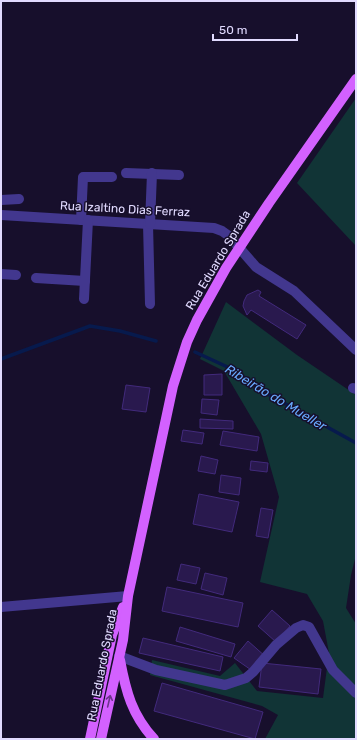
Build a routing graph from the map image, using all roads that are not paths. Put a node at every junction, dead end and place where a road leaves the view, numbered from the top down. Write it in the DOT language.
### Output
graph roads {
  1 [pos="356,79"];
  2 [pos="126,173"];
  3 [pos="152,173"];
  4 [pos="179,175"];
  5 [pos="112,177"];
  6 [pos="19,199"];
  7 [pos="1,200"];
  8 [pos="1,215"];
  9 [pos="85,220"];
  10 [pos="149,224"];
  11 [pos="239,248"];
  12 [pos="1,274"];
  13 [pos="16,275"];
  14 [pos="36,278"];
  15 [pos="85,281"];
  16 [pos="84,299"];
  17 [pos="150,304"];
  18 [pos="356,350"];
  19 [pos="128,596"];
  20 [pos="1,607"];
  21 [pos="120,656"];
  22 [pos="356,692"];
  23 [pos="90,739"];
  24 [pos="101,739"];
  25 [pos="154,739"];
  1 -- 11 [label="main road, Rua Eduardo Sprada"];
  2 -- 3 [label="street"];
  3 -- 4 [label="street"];
  3 -- 10 [label="street"];
  5 -- 9 [label="street"];
  6 -- 7 [label="street"];
  8 -- 9 [label="street, Rua Izaltino Dias Ferraz"];
  9 -- 10 [label="street, Rua Izaltino Dias Ferraz"];
  9 -- 15 [label="street"];
  10 -- 11 [label="street, Rua Izaltino Dias Ferraz"];
  10 -- 17 [label="street"];
  11 -- 18 [label="street, Rua Izaltino Dias Ferraz"];
  11 -- 19 [label="main road, Rua Eduardo Sprada"];
  12 -- 13 [label="street"];
  14 -- 15 [label="street"];
  15 -- 16 [label="street"];
  19 -- 20 [label="street"];
  19 -- 21 [label="main road, Rua Eduardo Sprada"];
  19 -- 23 [label="main road, Rua Eduardo Sprada"];
  21 -- 22 [label="street"];
  24 -- 21 [label="main road, Rua Eduardo Sprada, one-way"];
  21 -- 25 [label="main road"];
}
